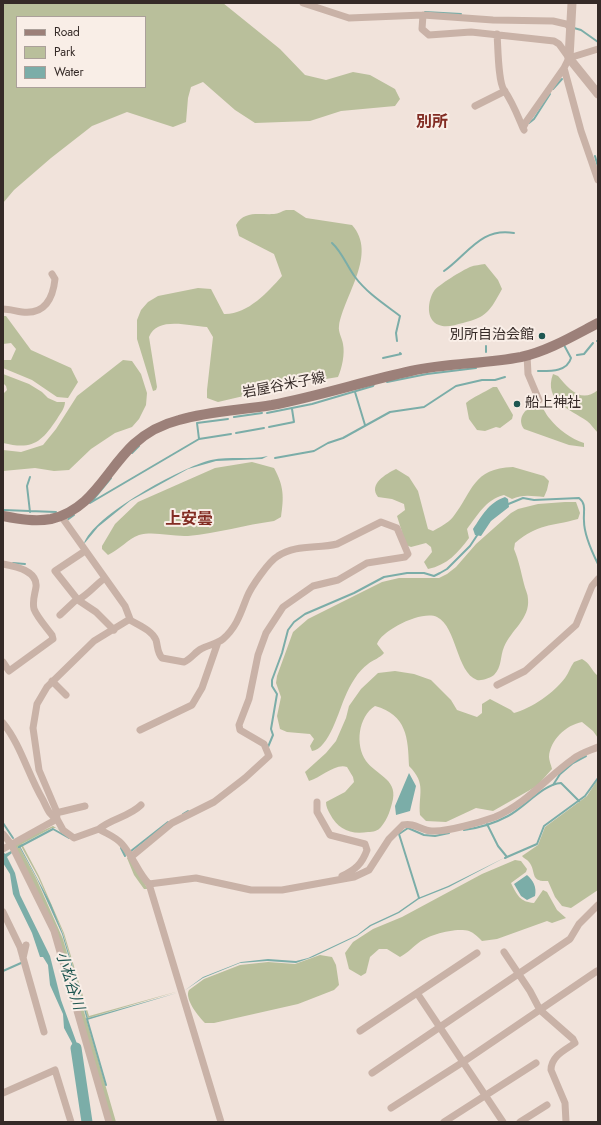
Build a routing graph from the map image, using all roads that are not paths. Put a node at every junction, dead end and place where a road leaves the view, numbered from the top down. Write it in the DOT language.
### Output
graph roads {
  1 [pos="303,3"];
  2 [pos="572,3"];
  3 [pos="423,15"];
  4 [pos="570,27"];
  5 [pos="497,34"];
  6 [pos="598,49"];
  7 [pos="569,58"];
  8 [pos="564,68"];
  9 [pos="505,90"];
  10 [pos="598,94"];
  11 [pos="474,106"];
  12 [pos="598,180"];
  13 [pos="52,274"];
  14 [pos="3,309"];
  15 [pos="598,323"];
  16 [pos="527,355"];
  17 [pos="539,400"];
  18 [pos="3,516"];
  19 [pos="61,516"];
  20 [pos="85,551"];
  21 [pos="3,564"];
  22 [pos="105,578"];
  23 [pos="598,579"];
  24 [pos="78,600"];
  25 [pos="60,615"];
  26 [pos="130,620"];
  27 [pos="114,630"];
  28 [pos="218,642"];
  29 [pos="3,662"];
  30 [pos="52,681"];
  31 [pos="497,686"];
  32 [pos="66,695"];
  33 [pos="3,723"];
  34 [pos="140,730"];
  35 [pos="598,747"];
  36 [pos="317,802"];
  37 [pos="141,805"];
  38 [pos="85,806"];
  39 [pos="57,816"];
  40 [pos="99,829"];
  41 [pos="3,834"];
  42 [pos="7,846"];
  43 [pos="131,857"];
  44 [pos="334,880"];
  45 [pos="149,884"];
  46 [pos="598,905"];
  47 [pos="3,912"];
  48 [pos="26,944"];
  49 [pos="504,952"];
  50 [pos="477,953"];
  51 [pos="23,958"];
  52 [pos="597,971"];
  53 [pos="518,973"];
  54 [pos="417,993"];
  55 [pos="540,1010"];
  56 [pos="440,1027"];
  57 [pos="360,1031"];
  58 [pos="44,1032"];
  59 [pos="463,1062"];
  60 [pos="536,1063"];
  61 [pos="372,1073"];
  62 [pos="3,1093"];
  63 [pos="486,1096"];
  64 [pos="547,1105"];
  65 [pos="391,1108"];
  66 [pos="71,1122"];
  67 [pos="109,1122"];
  68 [pos="221,1122"];
  69 [pos="444,1122"];
  70 [pos="503,1122"];
  71 [pos="520,1122"];
  72 [pos="566,1122"];
  1 -- 3 [label="street"];
  2 -- 4 [label="street"];
  3 -- 4 [label="street"];
  3 -- 5 [label="street"];
  4 -- 7 [label="street"];
  5 -- 7 [label="street"];
  5 -- 9 [label="street"];
  6 -- 7 [label="street"];
  7 -- 8 [label="street"];
  7 -- 10 [label="street"];
  8 -- 9 [label="street"];
  8 -- 12 [label="street"];
  9 -- 11 [label="street"];
  13 -- 14 [label="street"];
  15 -- 16 [label="main road, 岩屋谷米子線"];
  16 -- 17 [label="street"];
  16 -- 19 [label="main road, 岩屋谷米子線"];
  18 -- 19 [label="main road, 岩屋谷米子線"];
  19 -- 20 [label="street"];
  20 -- 22 [label="street"];
  20 -- 24 [label="street"];
  21 -- 29 [label="street"];
  22 -- 24 [label="street"];
  22 -- 26 [label="street"];
  23 -- 31 [label="street"];
  24 -- 25 [label="street"];
  24 -- 27 [label="street"];
  26 -- 27 [label="street"];
  26 -- 28 [label="street"];
  27 -- 30 [label="street"];
  28 -- 34 [label="street"];
  28 -- 43 [label="street"];
  30 -- 32 [label="street"];
  30 -- 39 [label="street"];
  33 -- 39 [label="street"];
  35 -- 44 [label="street"];
  36 -- 44 [label="street"];
  37 -- 40 [label="street"];
  38 -- 39 [label="street"];
  39 -- 40 [label="street"];
  39 -- 42 [label="street"];
  40 -- 43 [label="street"];
  41 -- 42 [label="street"];
  42 -- 67 [label="street"];
  43 -- 45 [label="street"];
  44 -- 45 [label="street"];
  45 -- 68 [label="street"];
  46 -- 53 [label="street"];
  47 -- 51 [label="street"];
  48 -- 51 [label="street"];
  49 -- 53 [label="street"];
  50 -- 54 [label="street"];
  51 -- 58 [label="street"];
  52 -- 55 [label="street"];
  53 -- 55 [label="street"];
  53 -- 56 [label="street"];
  54 -- 56 [label="street"];
  54 -- 57 [label="street"];
  55 -- 59 [label="street"];
  55 -- 72 [label="street"];
  56 -- 59 [label="street"];
  56 -- 61 [label="street"];
  59 -- 63 [label="street"];
  59 -- 65 [label="street"];
  60 -- 63 [label="street"];
  62 -- 66 [label="street"];
  63 -- 69 [label="street"];
  63 -- 70 [label="street"];
  64 -- 71 [label="street"];
}
